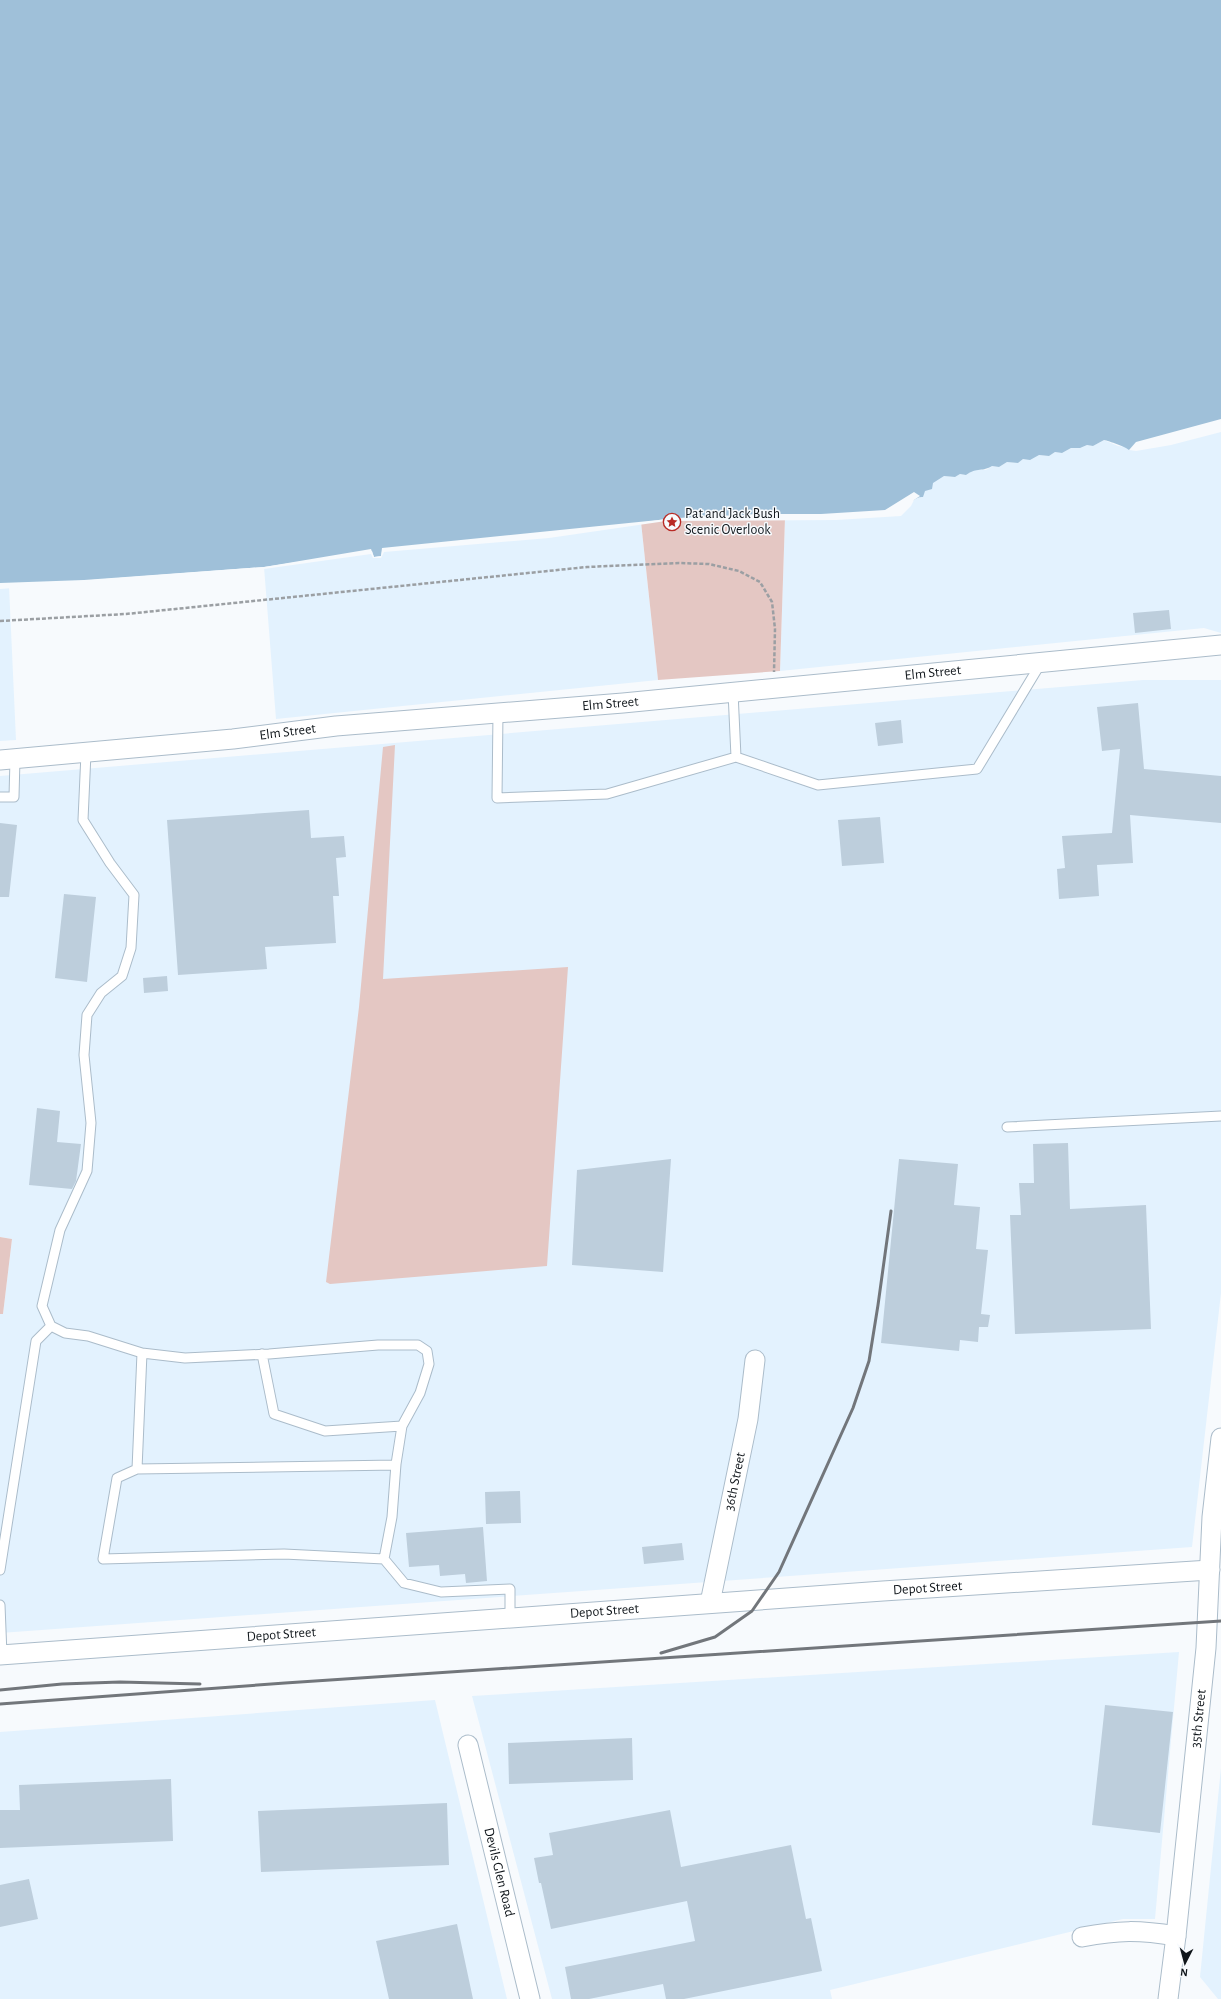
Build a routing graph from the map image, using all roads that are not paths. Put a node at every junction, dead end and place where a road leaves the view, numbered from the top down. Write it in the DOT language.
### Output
graph roads {
  1 [pos="1221,644"];
  2 [pos="1042,662"];
  3 [pos="733,692"];
  4 [pos="498,713"];
  5 [pos="86,753"];
  6 [pos="736,757"];
  7 [pos="7,760"];
  8 [pos="0,797"];
  9 [pos="1221,1116"];
  10 [pos="1007,1126"];
  11 [pos="51,1326"];
  12 [pos="142,1353"];
  13 [pos="262,1354"];
  14 [pos="755,1360"];
  15 [pos="402,1426"];
  16 [pos="1221,1438"];
  17 [pos="396,1464"];
  18 [pos="137,1470"];
  19 [pos="384,1559"];
  20 [pos="0,1570"];
  21 [pos="1210,1570"];
  22 [pos="710,1604"];
  23 [pos="0,1605"];
  24 [pos="510,1618"];
  25 [pos="1,1655"];
  26 [pos="468,1745"];
  27 [pos="1176,1936"];
  28 [pos="1082,1937"];
  29 [pos="530,1999"];
  30 [pos="1168,1999"];
  1 -- 2 [label="street, Elm Street"];
  2 -- 3 [label="street, Elm Street"];
  2 -- 6 [label="lane"];
  3 -- 4 [label="street, Elm Street"];
  3 -- 6 [label="lane"];
  4 -- 5 [label="street, Elm Street"];
  4 -- 6 [label="lane"];
  5 -- 7 [label="street, Elm Street"];
  5 -- 11 [label="lane"];
  7 -- 8 [label="lane"];
  9 -- 10 [label="lane"];
  11 -- 12 [label="lane"];
  11 -- 20 [label="lane"];
  12 -- 13 [label="lane"];
  12 -- 18 [label="lane"];
  13 -- 15 [label="lane"];
  13 -- 15 [label="lane"];
  14 -- 22 [label="street, 36th Street"];
  15 -- 17 [label="lane"];
  16 -- 21 [label="street, 35th Street"];
  17 -- 18 [label="lane"];
  17 -- 19 [label="lane"];
  18 -- 19 [label="lane"];
  19 -- 24 [label="lane"];
  21 -- 22 [label="street, Depot Street"];
  21 -- 27 [label="street, 35th Street"];
  22 -- 24 [label="street, Depot Street"];
  23 -- 25 [label="lane"];
  24 -- 25 [label="street, Depot Street"];
  26 -- 29 [label="street, Devils Glen Road"];
  27 -- 28 [label="street"];
  27 -- 30 [label="street, 35th Street"];
}
